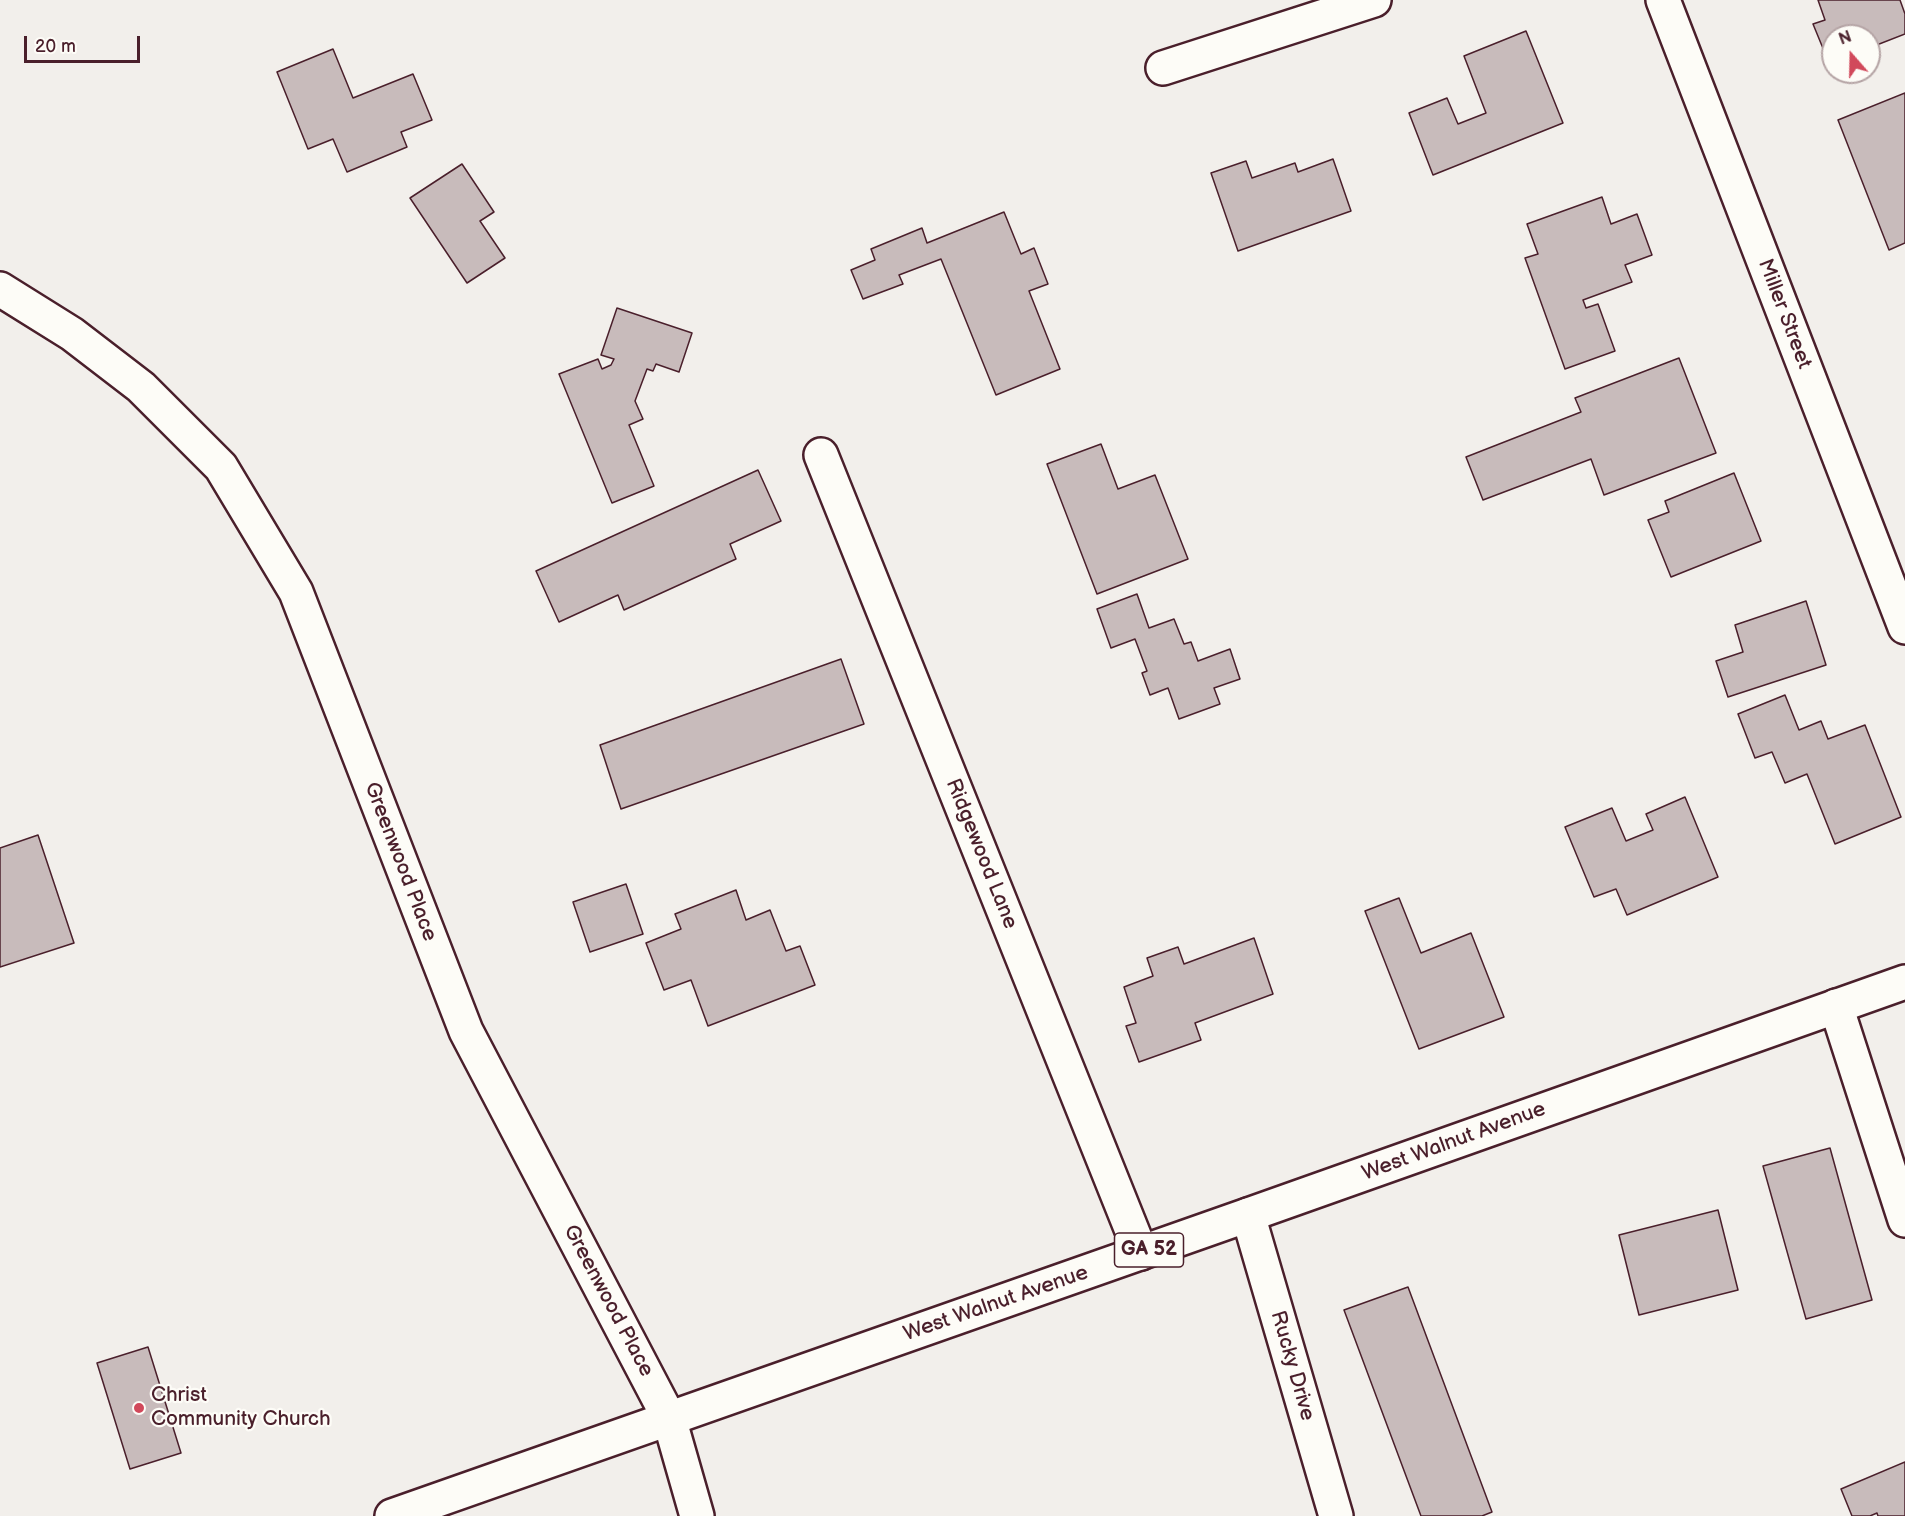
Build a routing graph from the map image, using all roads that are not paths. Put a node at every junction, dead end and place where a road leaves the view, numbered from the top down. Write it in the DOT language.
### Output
graph roads {
  1 [pos="1374,0"];
  2 [pos="1663,0"];
  3 [pos="1163,68"];
  4 [pos="0,289"];
  5 [pos="821,455"];
  6 [pos="1905,627"];
  7 [pos="1905,982"];
  8 [pos="1836,1006"];
  9 [pos="1248,1215"];
  10 [pos="1905,1220"];
  11 [pos="1142,1253"];
  12 [pos="669,1418"];
  13 [pos="392,1516"];
  14 [pos="697,1516"];
  15 [pos="1336,1516"];
  1 -- 3 [label="street"];
  2 -- 6 [label="street, Miller Street"];
  4 -- 12 [label="street, Greenwood Place"];
  5 -- 11 [label="street, Ridgewood Lane"];
  7 -- 8 [label="street, West Walnut Avenue / GA 52"];
  8 -- 9 [label="street, West Walnut Avenue / GA 52"];
  8 -- 10 [label="street"];
  9 -- 11 [label="street, West Walnut Avenue / GA 52"];
  9 -- 15 [label="street, Rucky Drive"];
  11 -- 12 [label="street, West Walnut Avenue / GA 52"];
  12 -- 13 [label="street, West Walnut Avenue / GA 52"];
  12 -- 14 [label="street, Greenwood Place"];
}
